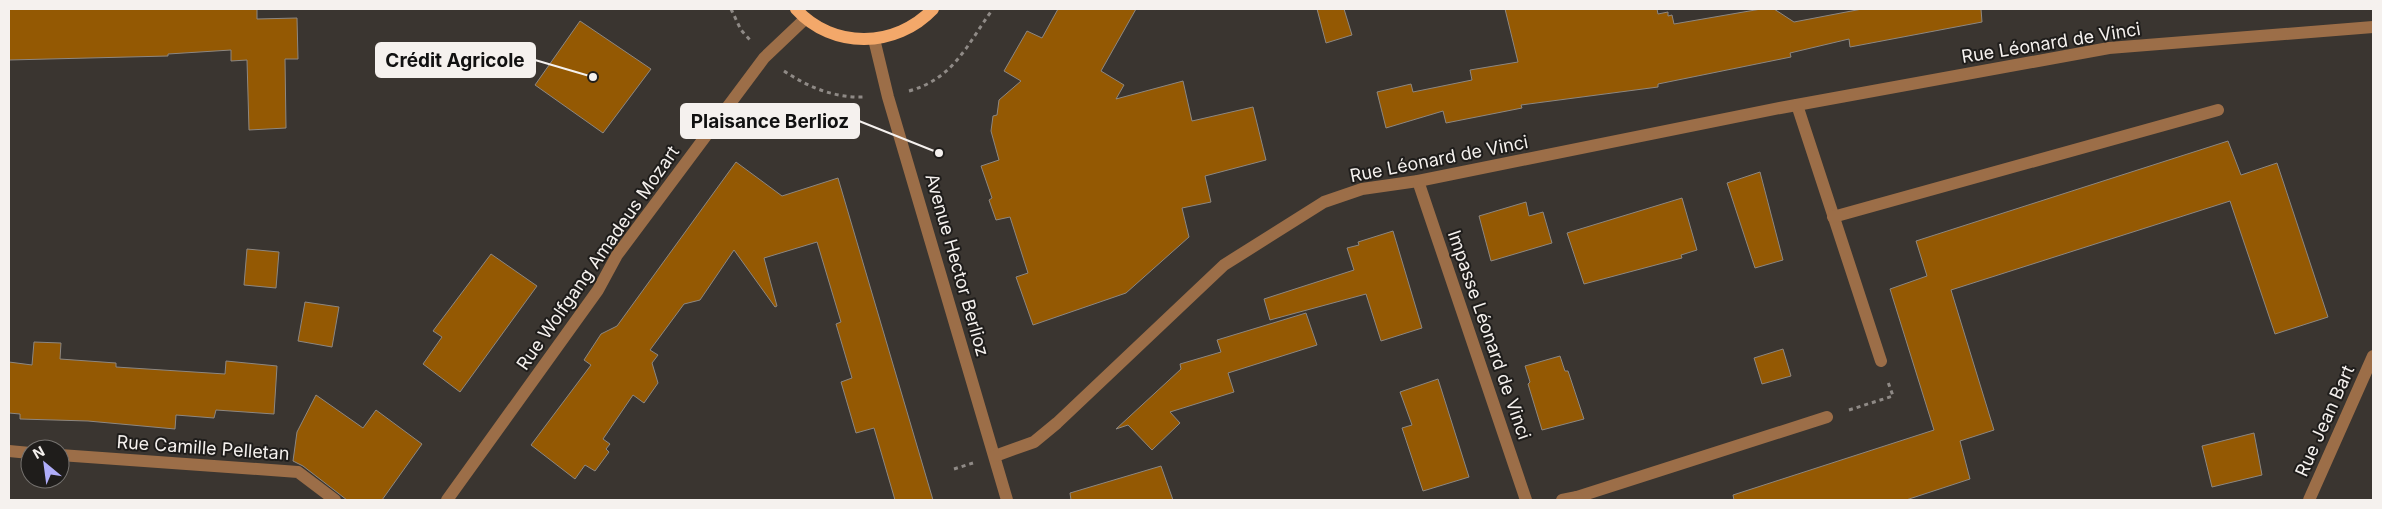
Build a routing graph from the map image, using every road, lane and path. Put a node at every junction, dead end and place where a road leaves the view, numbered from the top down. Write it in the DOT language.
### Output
graph roads {
  1 [pos="796,9"];
  2 [pos="933,9"];
  3 [pos="805,19"];
  4 [pos="2373,27"];
  5 [pos="874,39"];
  6 [pos="1797,105"];
  7 [pos="2218,110"];
  8 [pos="1418,181"];
  9 [pos="1833,218"];
  10 [pos="2373,356"];
  11 [pos="1881,361"];
  12 [pos="1827,418"];
  13 [pos="70,456"];
  14 [pos="995,456"];
  15 [pos="1578,499"];
  16 [pos="335,500"];
  17 [pos="447,500"];
  18 [pos="1007,500"];
  19 [pos="1526,500"];
  20 [pos="1562,500"];
  21 [pos="2309,500"];
  1 -- 3 [label="main road"];
  2 -- 5 [label="main road"];
  3 -- 5 [label="main road"];
  3 -- 17 [label="street, Rue Wolfgang Amadeus Mozart"];
  4 -- 6 [label="street, Rue Léonard de Vinci"];
  5 -- 14 [label="street, Avenue Hector Berlioz"];
  6 -- 8 [label="street, Rue Léonard de Vinci"];
  6 -- 9 [label="street"];
  7 -- 9 [label="street"];
  8 -- 14 [label="street, Rue Léonard de Vinci"];
  8 -- 19 [label="street, Impasse Léonard de Vinci"];
  9 -- 11 [label="street"];
  10 -- 21 [label="street, Rue Jean Bart"];
  11 -- 12 [label="path"];
  12 -- 15 [label="street"];
  13 -- 16 [label="street, Rue Camille Pelletan"];
  14 -- 18 [label="street, Avenue Hector Berlioz"];
  15 -- 20 [label="street"];
}
